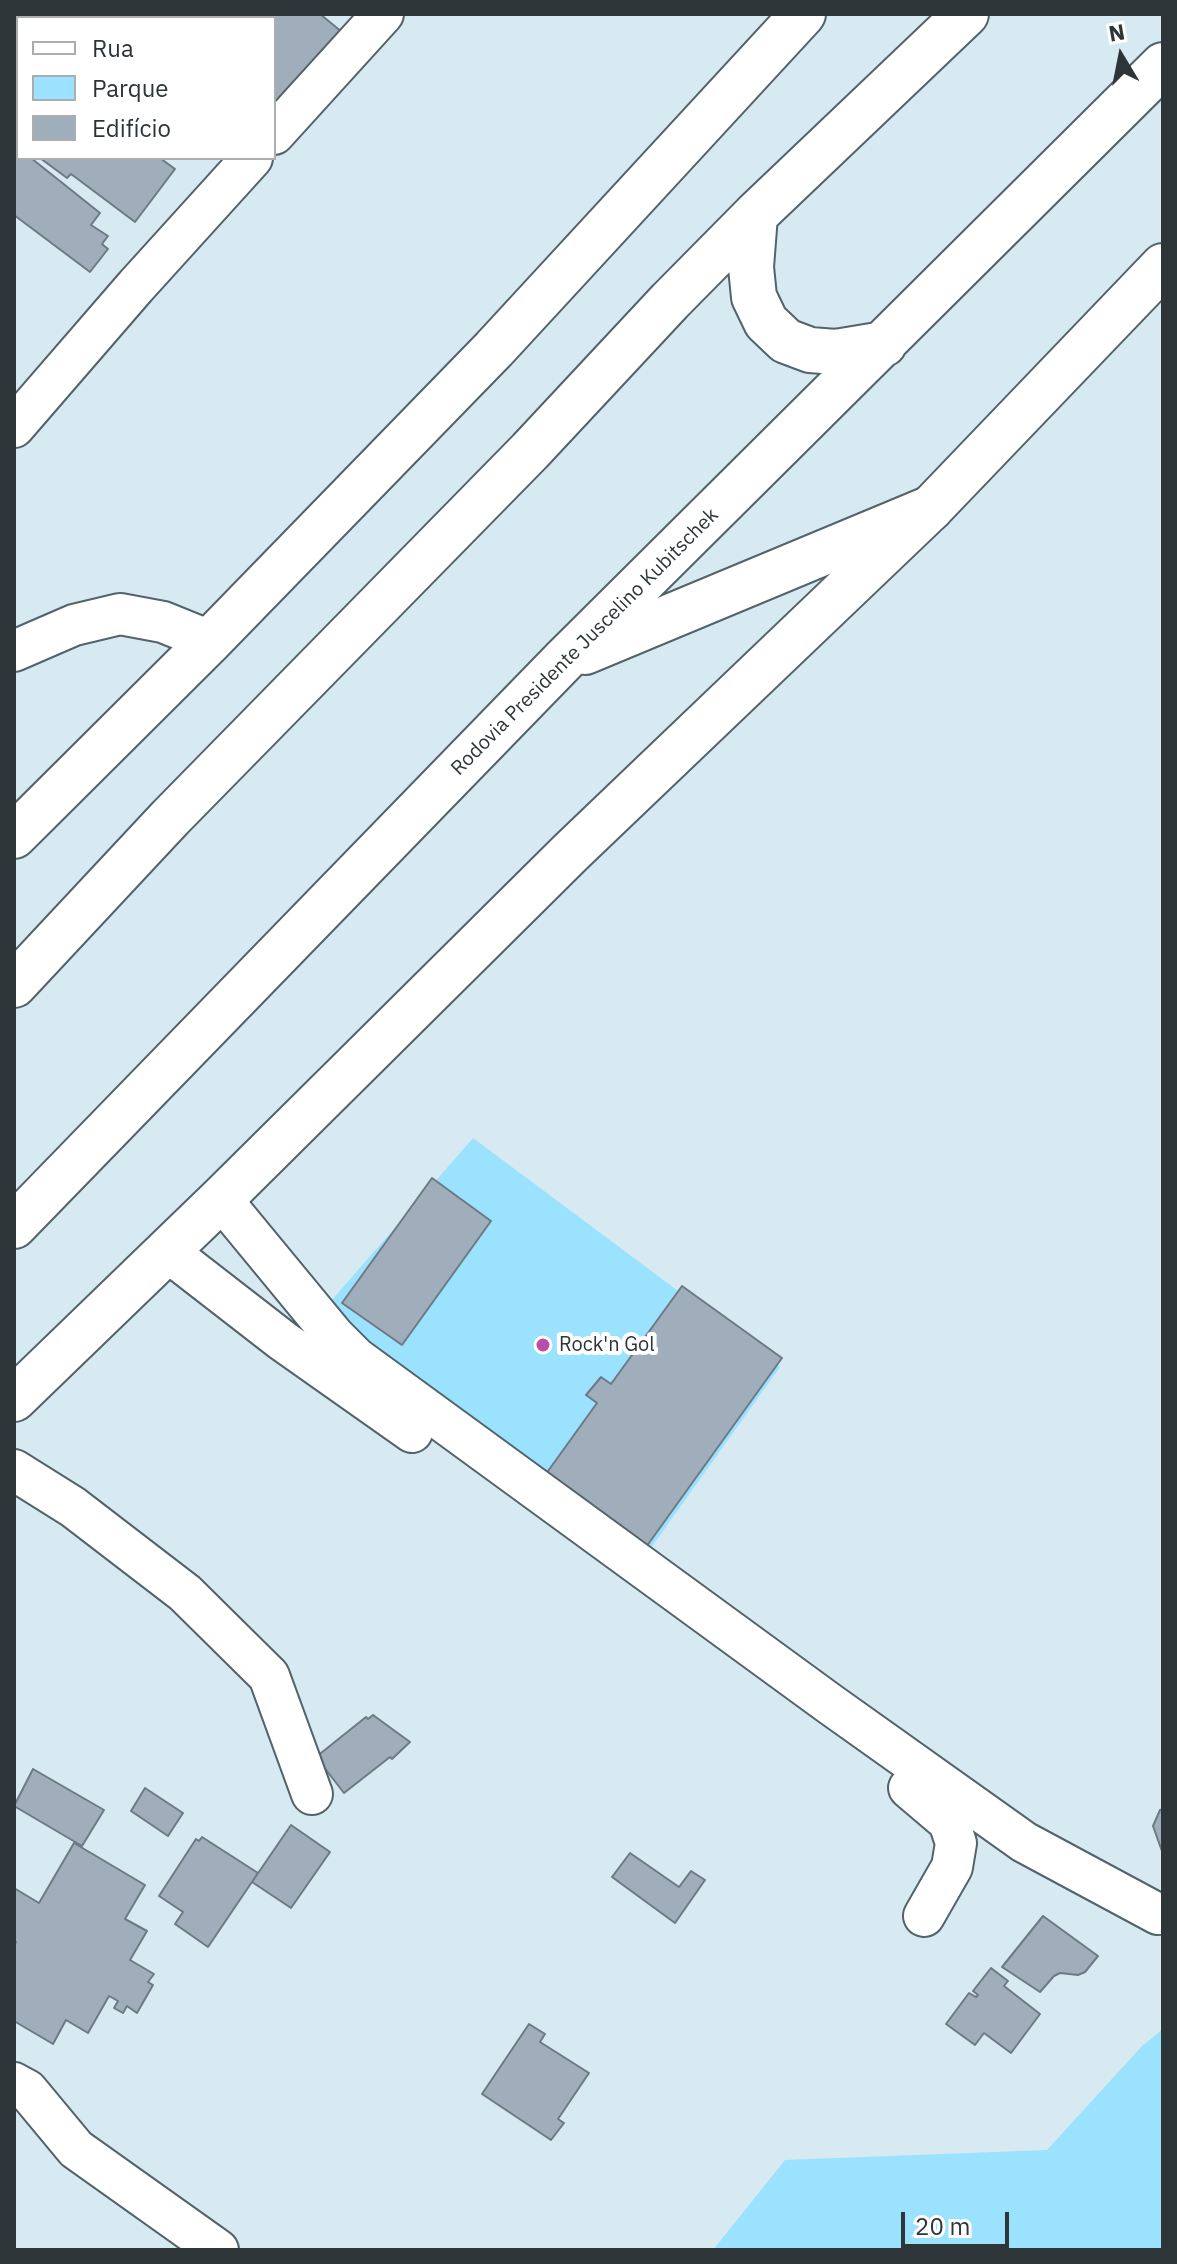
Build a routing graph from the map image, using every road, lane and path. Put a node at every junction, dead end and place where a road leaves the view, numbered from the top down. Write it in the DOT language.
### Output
graph roads {
  1 [pos="383,14"];
  2 [pos="803,14"];
  3 [pos="966,14"];
  4 [pos="1163,65"];
  5 [pos="276,132"];
  6 [pos="250,160"];
  7 [pos="755,215"];
  8 [pos="1163,266"];
  9 [pos="884,344"];
  10 [pos="14,427"];
  11 [pos="931,508"];
  12 [pos="210,641"];
  13 [pos="14,651"];
  14 [pos="564,660"];
  15 [pos="14,836"];
  16 [pos="14,985"];
  17 [pos="221,1199"];
  18 [pos="14,1226"];
  19 [pos="167,1251"];
  20 [pos="14,1399"];
  21 [pos="14,1470"];
  22 [pos="312,1794"];
  23 [pos="1158,1914"];
  24 [pos="924,1916"];
  25 [pos="14,2083"];
  26 [pos="218,2250"];
  1 -- 5 [label="street"];
  2 -- 12 [label="main road"];
  3 -- 7 [label="main road"];
  4 -- 9 [label="main road, Rodovia Presidente Juscelino Kubitschek"];
  6 -- 10 [label="street"];
  7 -- 9 [label="main road"];
  7 -- 16 [label="main road"];
  8 -- 11 [label="main road"];
  9 -- 14 [label="main road, Rodovia Presidente Juscelino Kubitschek"];
  11 -- 14 [label="main road"];
  11 -- 17 [label="main road"];
  12 -- 13 [label="street"];
  12 -- 15 [label="main road"];
  14 -- 18 [label="main road, Rodovia Presidente Juscelino Kubitschek"];
  17 -- 19 [label="main road"];
  17 -- 23 [label="street"];
  19 -- 20 [label="main road"];
  19 -- 24 [label="street"];
  21 -- 22 [label="street"];
  25 -- 26 [label="street"];
}
